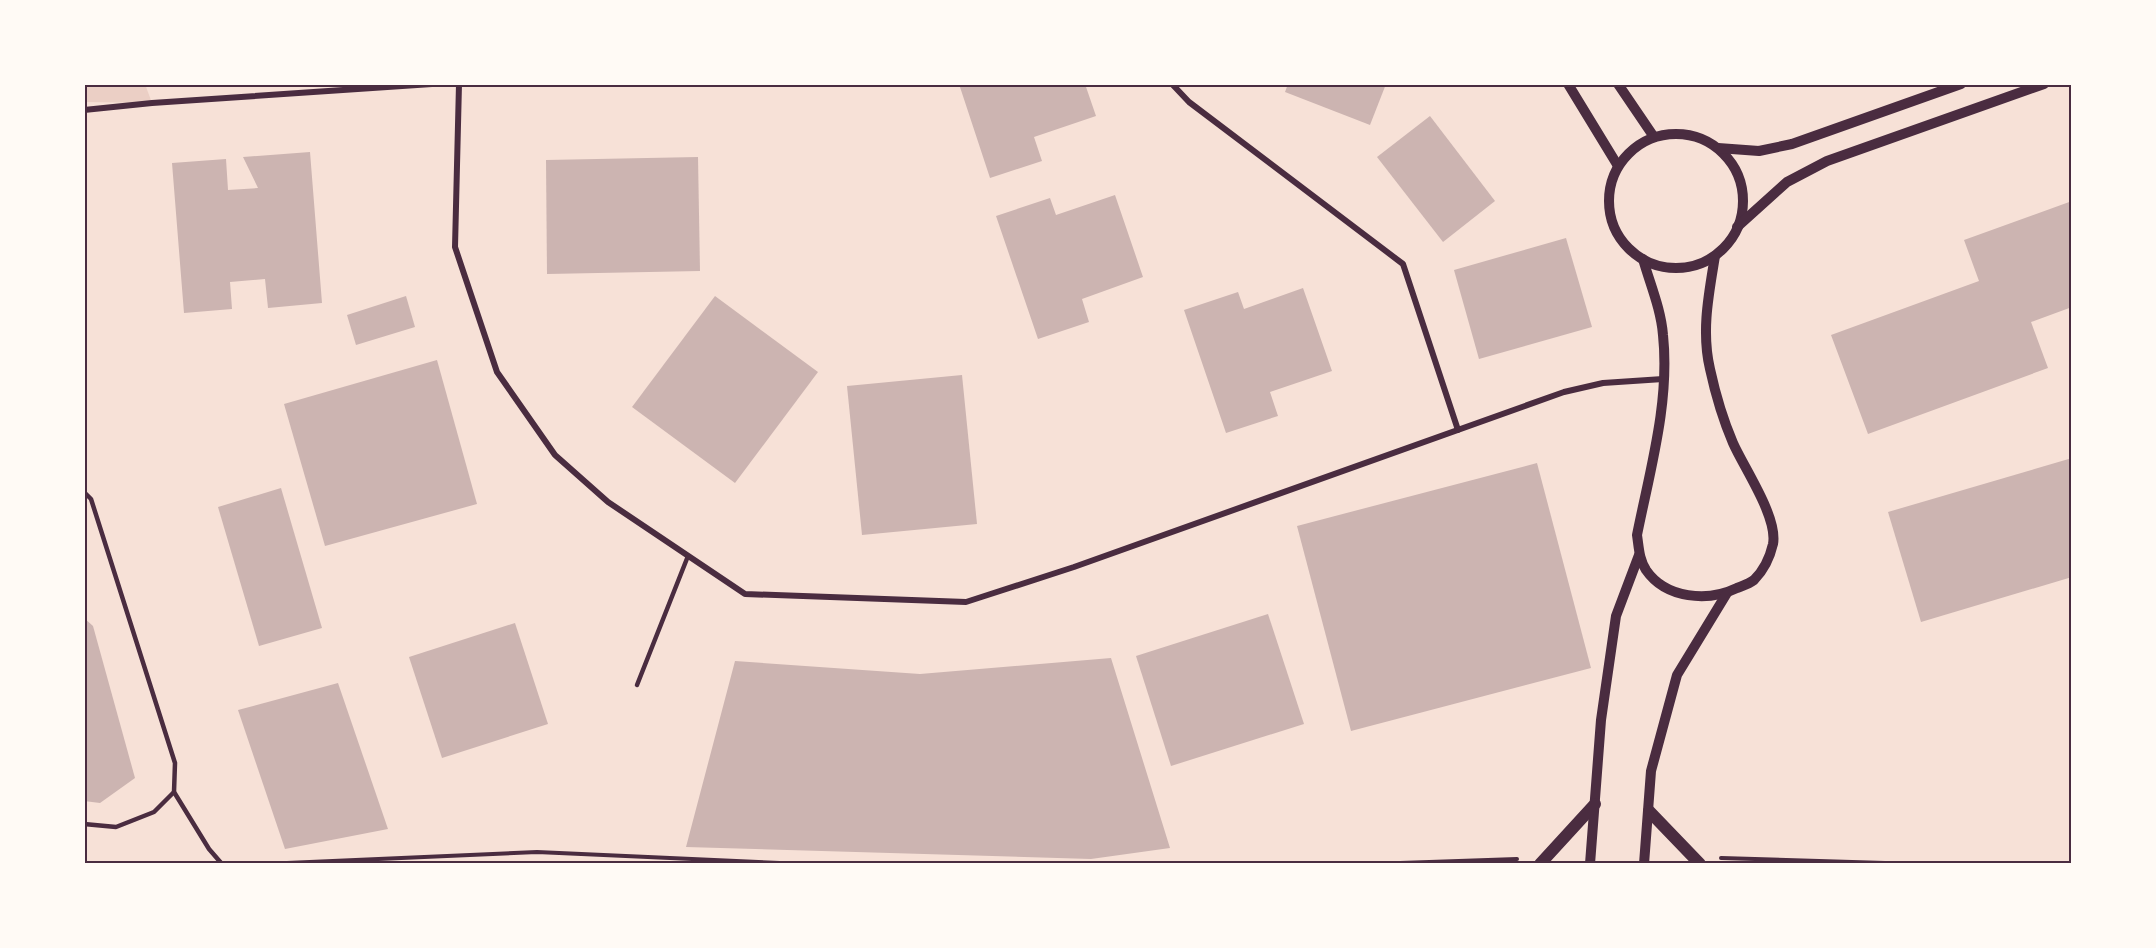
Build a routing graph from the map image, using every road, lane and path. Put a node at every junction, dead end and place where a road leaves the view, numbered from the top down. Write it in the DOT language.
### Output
graph roads {
  1 [pos="432,84"];
  2 [pos="459,84"];
  3 [pos="1172,84"];
  4 [pos="1568,84"];
  5 [pos="1618,84"];
  6 [pos="1961,84"];
  7 [pos="2044,84"];
  8 [pos="84,110"];
  9 [pos="1654,137"];
  10 [pos="1718,148"];
  11 [pos="1618,166"];
  12 [pos="1737,227"];
  13 [pos="1715,256"];
  14 [pos="1643,260"];
  15 [pos="1663,379"];
  16 [pos="1458,430"];
  17 [pos="84,492"];
  18 [pos="1639,555"];
  19 [pos="688,556"];
  20 [pos="1727,593"];
  21 [pos="637,685"];
  22 [pos="174,792"];
  23 [pos="1595,804"];
  24 [pos="1649,811"];
  25 [pos="84,824"];
  26 [pos="1542,861"];
  27 [pos="1697,861"];
  28 [pos="84,863"];
  29 [pos="138,864"];
  30 [pos="222,864"];
  31 [pos="264,864"];
  32 [pos="803,864"];
  33 [pos="1371,864"];
  34 [pos="1590,864"];
  35 [pos="1644,864"];
  36 [pos="1918,864"];
  1 -- 8 [label="street"];
  2 -- 19 [label="street"];
  3 -- 16 [label="street"];
  4 -- 11 [label="street"];
  5 -- 9 [label="street"];
  6 -- 10 [label="street"];
  7 -- 12 [label="street"];
  9 -- 10 [label="street"];
  9 -- 11 [label="street"];
  10 -- 12 [label="street"];
  11 -- 14 [label="street"];
  12 -- 13 [label="street"];
  13 -- 14 [label="street"];
  13 -- 20 [label="street"];
  14 -- 15 [label="street"];
  15 -- 16 [label="street"];
  15 -- 18 [label="street"];
  16 -- 19 [label="street"];
  17 -- 22 [label="lane"];
  18 -- 20 [label="street"];
  18 -- 23 [label="street"];
  19 -- 21 [label="lane"];
  20 -- 24 [label="street"];
  22 -- 25 [label="lane"];
  22 -- 30 [label="lane"];
  23 -- 26 [label="main road"];
  23 -- 34 [label="street"];
  24 -- 27 [label="main road"];
  24 -- 35 [label="street"];
  26 -- 33 [label="path"];
  27 -- 36 [label="path"];
  28 -- 29 [label="path"];
  31 -- 32 [label="path"];
}
